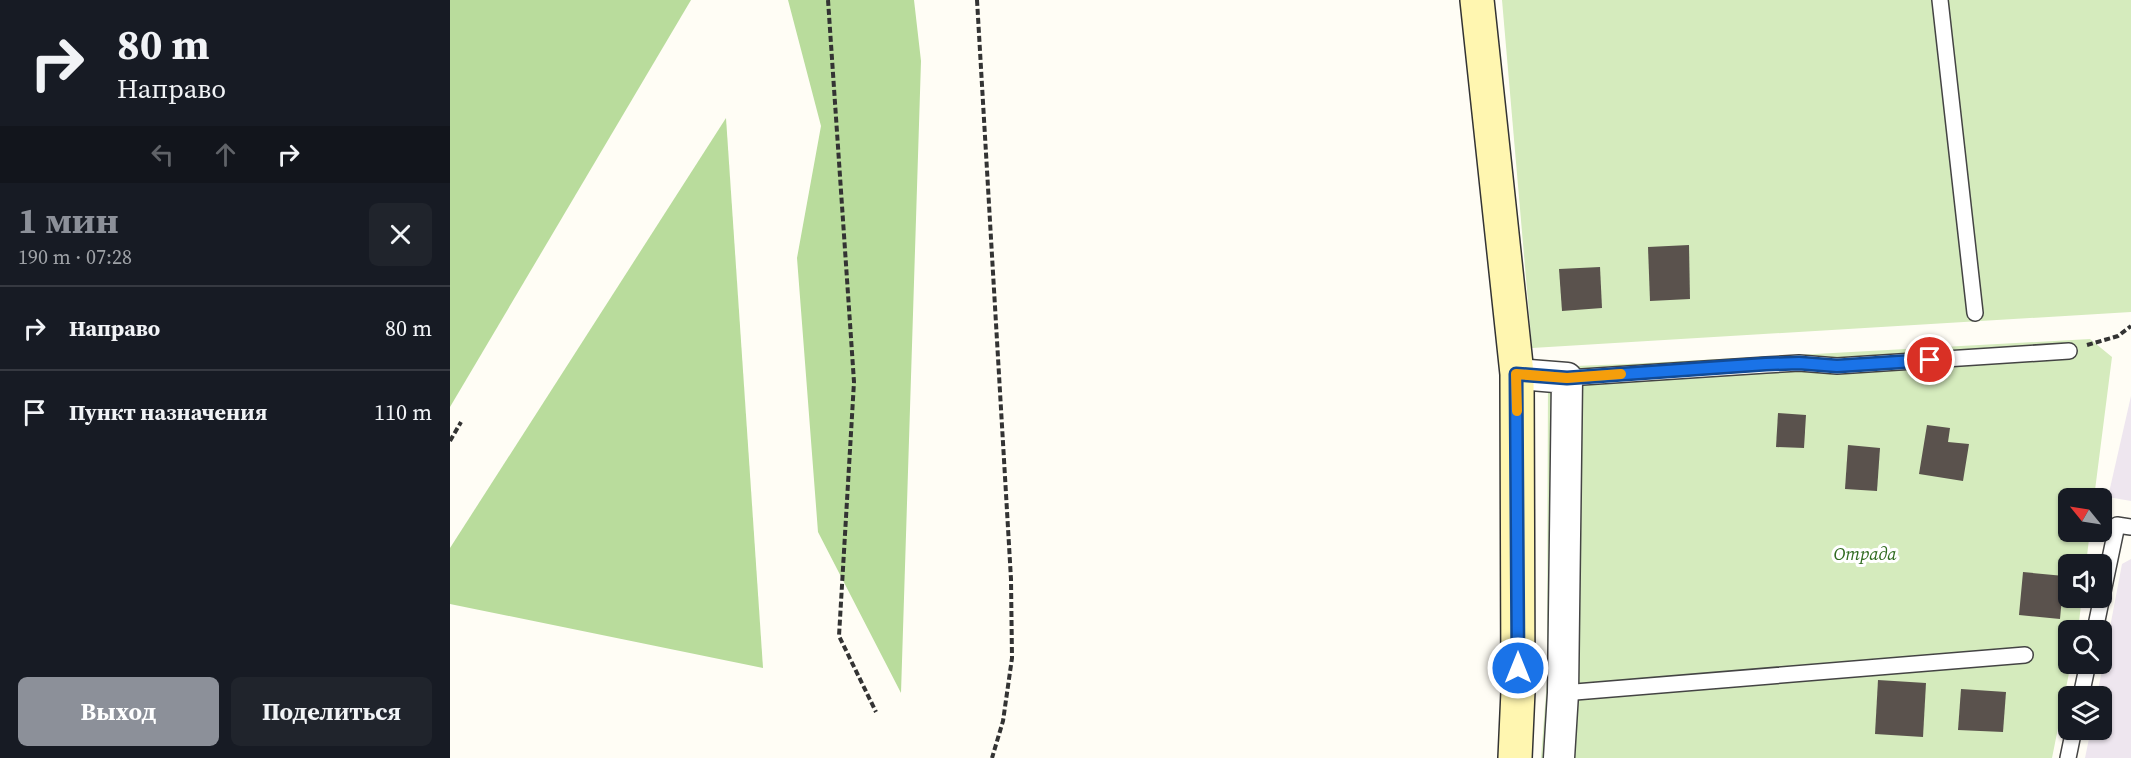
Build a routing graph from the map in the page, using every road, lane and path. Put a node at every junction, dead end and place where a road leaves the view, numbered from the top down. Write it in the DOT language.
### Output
graph roads {
  1 [pos="828,0"];
  2 [pos="977,0"];
  3 [pos="1477,0"];
  4 [pos="1940,0"];
  5 [pos="1975,313"];
  6 [pos="2131,326"];
  7 [pos="2068,351"];
  8 [pos="1516,374"];
  9 [pos="1567,378"];
  10 [pos="461,422"];
  11 [pos="450,441"];
  12 [pos="2131,527"];
  13 [pos="2097,620"];
  14 [pos="2025,655"];
  15 [pos="1518,691"];
  16 [pos="1563,693"];
  17 [pos="876,712"];
  18 [pos="2072,740"];
  19 [pos="992,758"];
  20 [pos="1515,758"];
  21 [pos="1559,758"];
  22 [pos="2068,758"];
  1 -- 17 [label="path"];
  2 -- 19 [label="path"];
  3 -- 8 [label="main road"];
  4 -- 5 [label="lane"];
  6 -- 7 [label="path"];
  7 -- 9 [label="lane"];
  8 -- 9 [label="street"];
  8 -- 15 [label="main road"];
  9 -- 16 [label="street"];
  10 -- 11 [label="path"];
  12 -- 13 [label="lane"];
  14 -- 16 [label="lane"];
  15 -- 16 [label="street"];
  15 -- 20 [label="main road"];
  16 -- 21 [label="street"];
  18 -- 22 [label="lane"];
}
